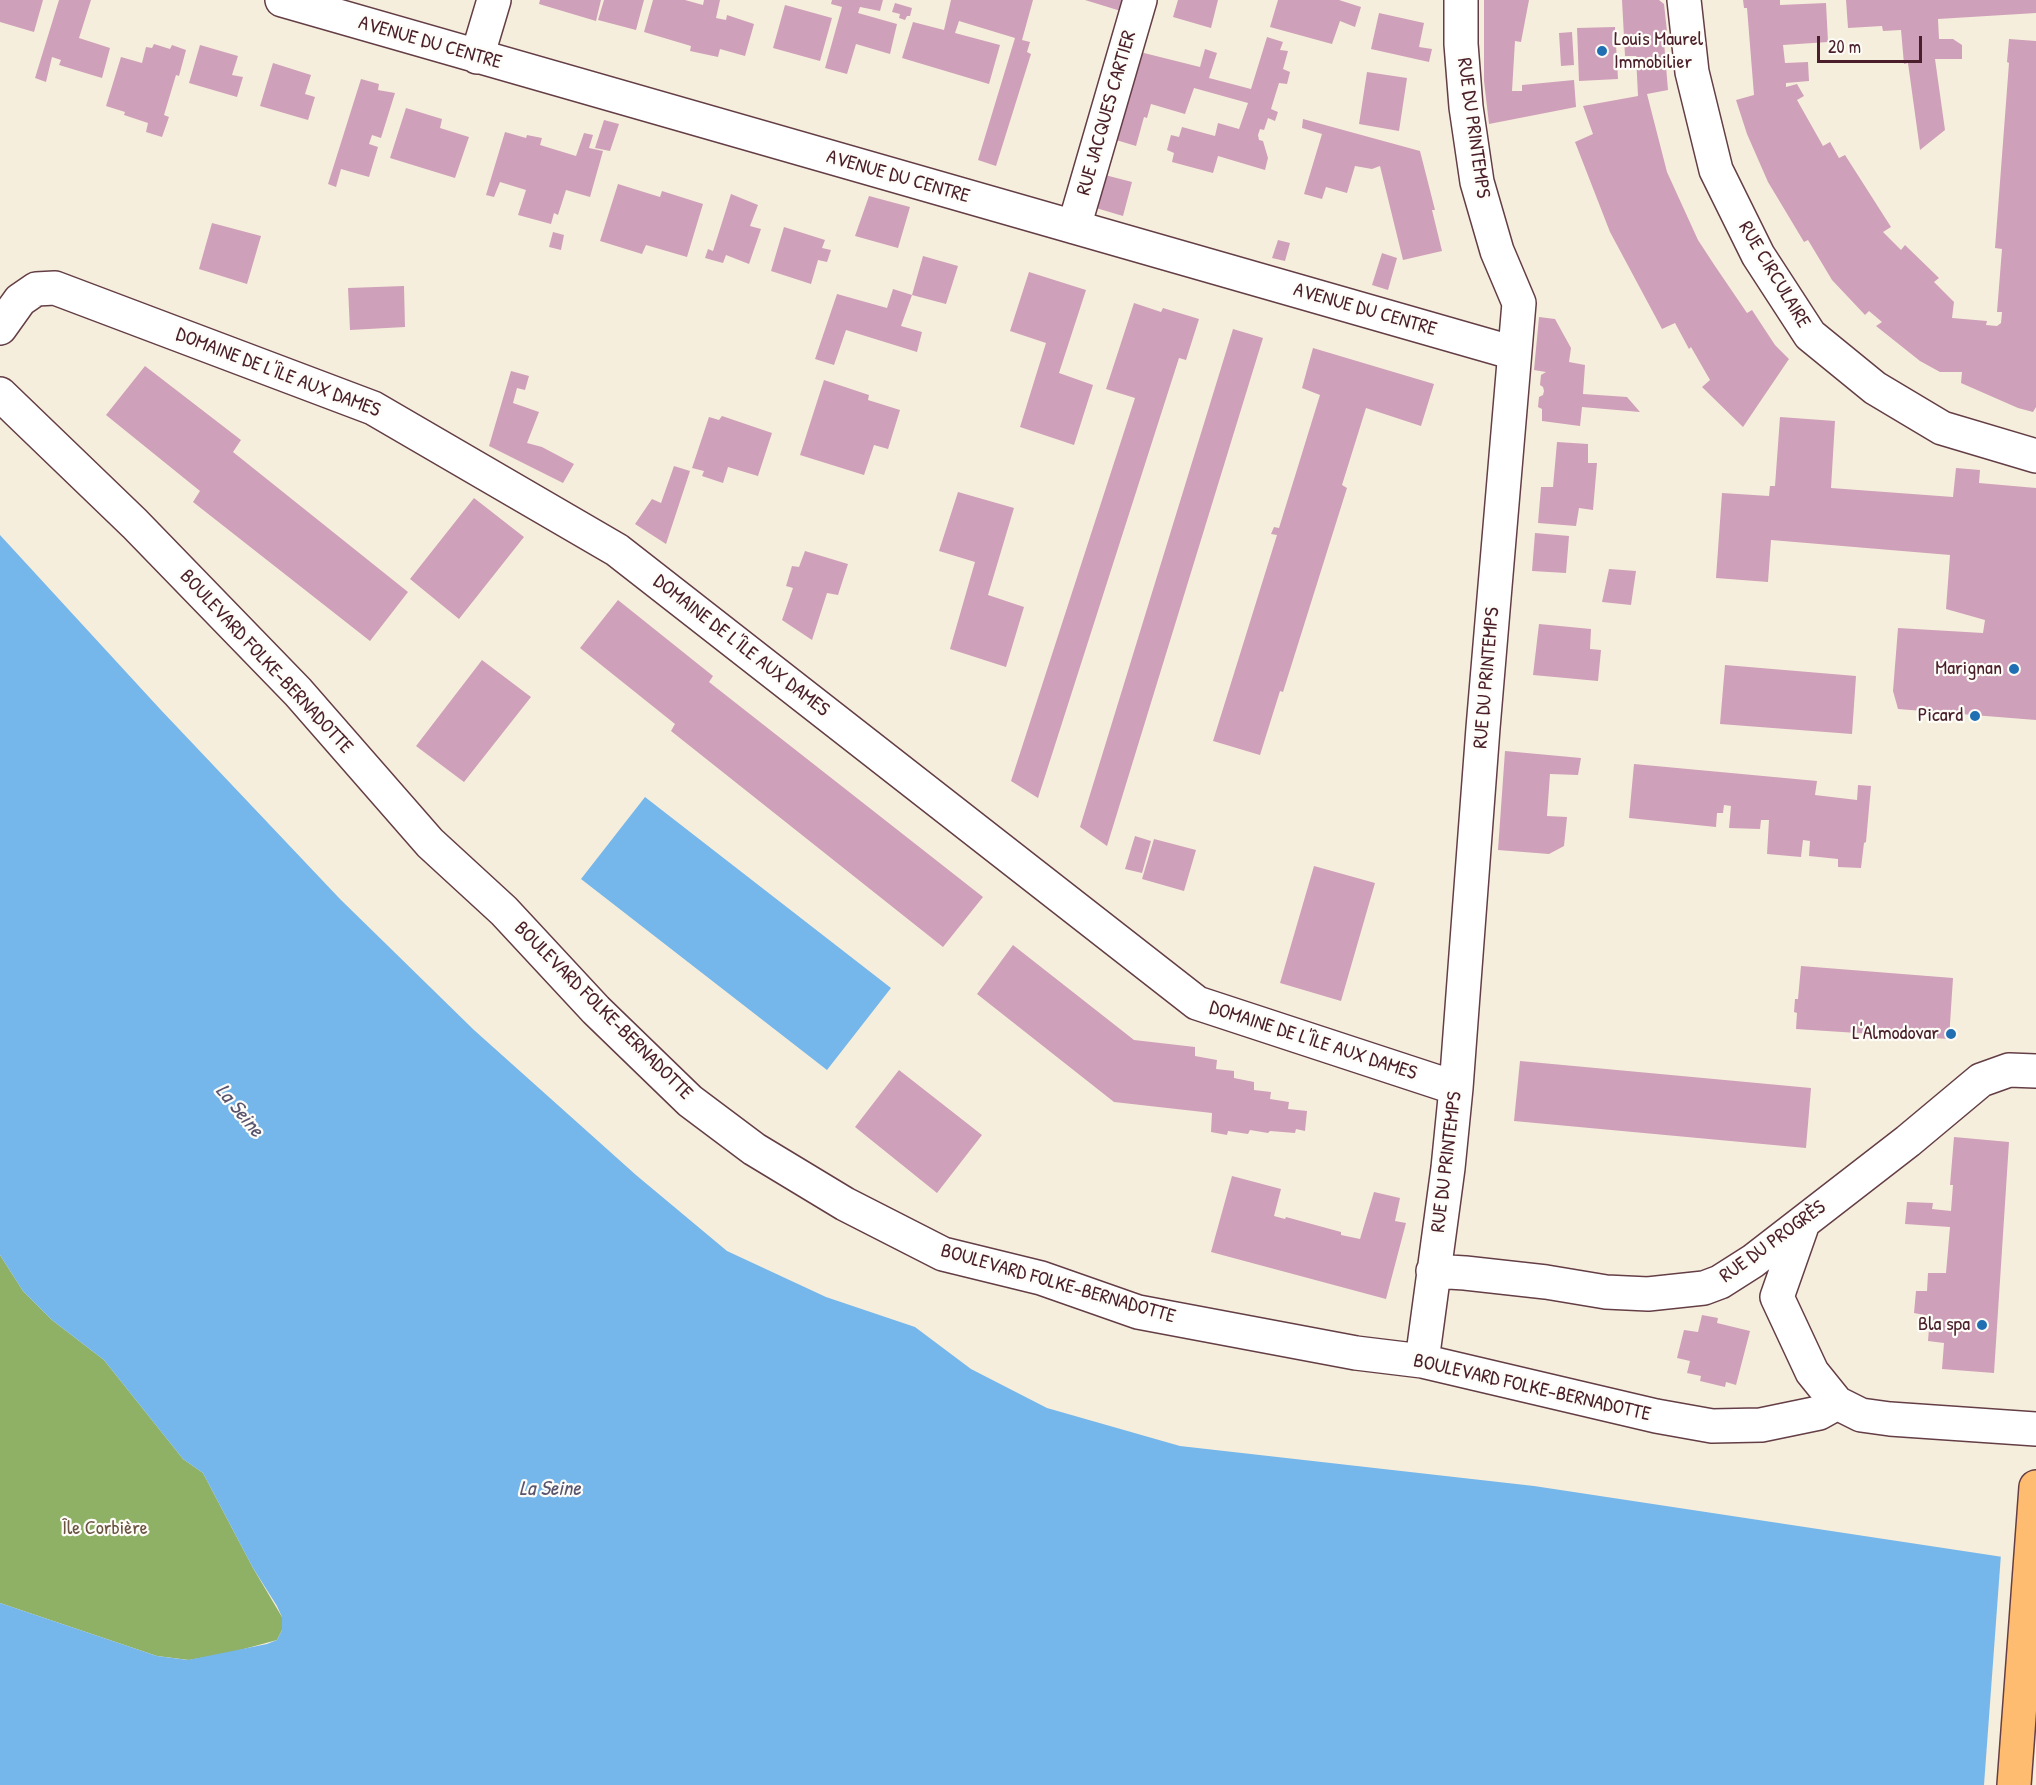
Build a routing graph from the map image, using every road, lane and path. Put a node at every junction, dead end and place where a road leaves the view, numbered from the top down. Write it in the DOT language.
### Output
graph roads {
  1 [pos="282,0"];
  2 [pos="494,0"];
  3 [pos="1140,0"];
  4 [pos="1461,0"];
  5 [pos="1684,0"];
  6 [pos="477,57"];
  7 [pos="1074,227"];
  8 [pos="0,328"];
  9 [pos="1514,353"];
  10 [pos="0,394"];
  11 [pos="2036,456"];
  12 [pos="2036,1071"];
  13 [pos="1456,1088"];
  14 [pos="1803,1222"];
  15 [pos="1433,1271"];
  16 [pos="1720,1282"];
  17 [pos="1777,1297"];
  18 [pos="1422,1361"];
  19 [pos="1837,1403"];
  20 [pos="2036,1429"];
  21 [pos="2036,1487"];
  22 [pos="2014,1785"];
  1 -- 6 [label="street, AVENUE DU CENTRE"];
  2 -- 6 [label="street"];
  3 -- 7 [label="street, RUE JACQUES CARTIER"];
  4 -- 9 [label="street, RUE DU PRINTEMPS"];
  5 -- 11 [label="street, RUE CIRCULAIRE"];
  6 -- 7 [label="street, AVENUE DU CENTRE"];
  7 -- 9 [label="street, AVENUE DU CENTRE"];
  8 -- 13 [label="street, DOMAINE DE L'ÎLE AUX DAMES"];
  9 -- 13 [label="street, RUE DU PRINTEMPS"];
  10 -- 18 [label="street, BOULEVARD FOLKE-BERNADOTTE"];
  12 -- 14 [label="street, RUE DU PROGRÈS"];
  13 -- 15 [label="street, RUE DU PRINTEMPS"];
  14 -- 16 [label="street, RUE DU PROGRÈS"];
  14 -- 17 [label="street"];
  15 -- 16 [label="street, RUE DU PROGRÈS"];
  15 -- 18 [label="street, RUE DU PRINTEMPS"];
  16 -- 17 [label="street"];
  17 -- 19 [label="street"];
  18 -- 19 [label="street, BOULEVARD FOLKE-BERNADOTTE"];
  19 -- 20 [label="street"];
  21 -- 22 [label="main road"];
}
